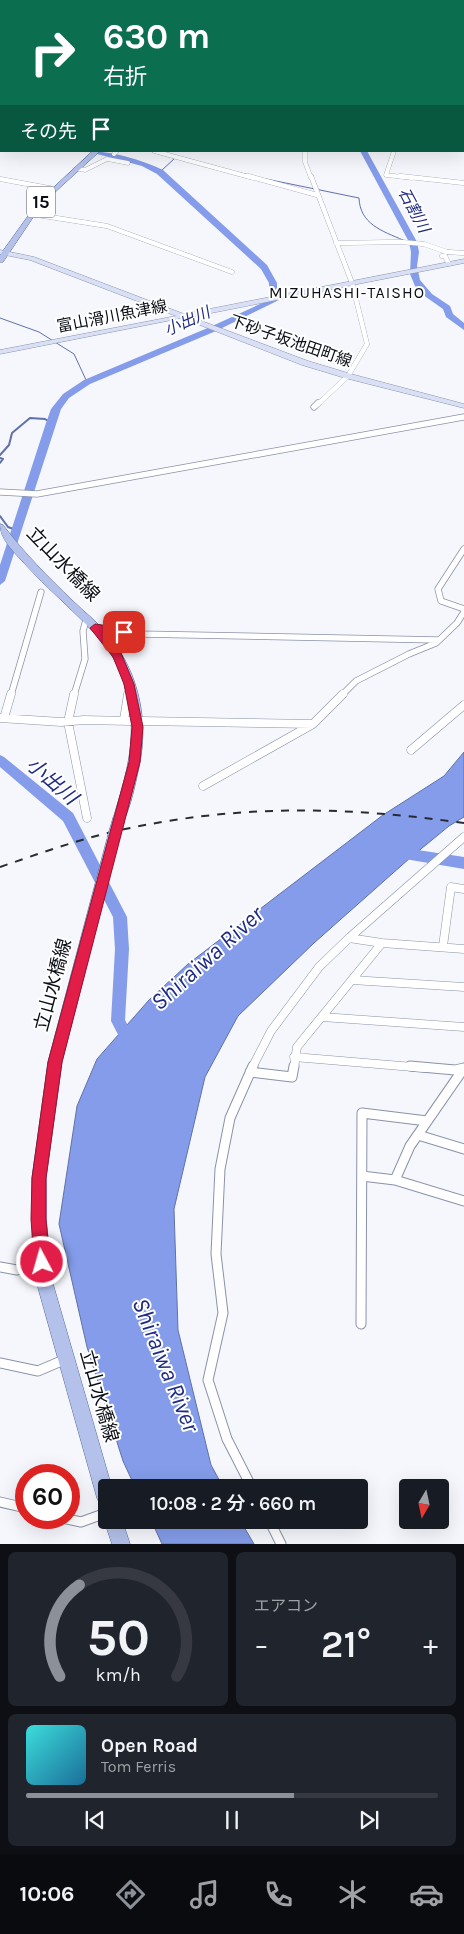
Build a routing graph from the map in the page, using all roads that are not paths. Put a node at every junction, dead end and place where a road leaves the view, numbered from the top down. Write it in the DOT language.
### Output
graph roads {
  1 [pos="158,152"];
  2 [pos="305,152"];
  3 [pos="394,152"];
  4 [pos="95,153"];
  5 [pos="128,163"];
  6 [pos="79,169"];
  7 [pos="0,179"];
  8 [pos="464,183"];
  9 [pos="54,189"];
  10 [pos="317,195"];
  11 [pos="31,214"];
  12 [pos="336,243"];
  13 [pos="2,253"];
  14 [pos="464,253"];
  15 [pos="442,256"];
  16 [pos="0,260"];
  17 [pos="464,260"];
  18 [pos="449,264"];
  19 [pos="232,272"];
  20 [pos="352,283"];
  21 [pos="183,316"];
  22 [pos="0,352"];
  23 [pos="348,376"];
  24 [pos="464,406"];
  25 [pos="314,407"];
  26 [pos="464,417"];
  27 [pos="0,492"];
  28 [pos="3,531"];
  29 [pos="464,549"];
  30 [pos="41,592"];
  31 [pos="464,610"];
  32 [pos="86,620"];
  33 [pos="95,628"];
  34 [pos="439,640"];
  35 [pos="129,684"];
  36 [pos="464,705"];
  37 [pos="2,718"];
  38 [pos="142,720"];
  39 [pos="68,722"];
  40 [pos="313,724"];
  41 [pos="411,750"];
  42 [pos="202,786"];
  43 [pos="87,818"];
  44 [pos="464,837"];
  45 [pos="464,888"];
  46 [pos="349,938"];
  47 [pos="382,943"];
  48 [pos="443,946"];
  49 [pos="464,949"];
  50 [pos="352,980"];
  51 [pos="464,987"];
  52 [pos="322,1017"];
  53 [pos="464,1028"];
  54 [pos="294,1057"];
  55 [pos="464,1068"];
  56 [pos="250,1072"];
  57 [pos="427,1121"];
  58 [pos="418,1135"];
  59 [pos="464,1149"];
  60 [pos="362,1176"];
  61 [pos="395,1180"];
  62 [pos="464,1201"];
  63 [pos="42,1262"];
  64 [pos="0,1267"];
  65 [pos="361,1324"];
  66 [pos="66,1359"];
  67 [pos="0,1363"];
  68 [pos="101,1479"];
  69 [pos="247,1479"];
  70 [pos="0,1502"];
  71 [pos="15,1505"];
  72 [pos="98,1517"];
  73 [pos="80,1522"];
  74 [pos="116,1529"];
  75 [pos="274,1529"];
  76 [pos="121,1544"];
  77 [pos="281,1544"];
  1 -- 10 [label="street"];
  2 -- 10 [label="street"];
  3 -- 8 [label="street"];
  4 -- 6 [label="main road, 15"];
  5 -- 6 [label="street"];
  6 -- 9 [label="main road, 15"];
  7 -- 9 [label="street"];
  9 -- 11 [label="main road, 15"];
  10 -- 12 [label="street"];
  11 -- 13 [label="main road, 15"];
  11 -- 19 [label="street"];
  12 -- 14 [label="street"];
  12 -- 20 [label="street"];
  13 -- 16 [label="main road, 15"];
  13 -- 21 [label="main road, 下砂子坂池田町線"];
  15 -- 18 [label="street"];
  17 -- 18 [label="main road, 富山滑川魚津線"];
  18 -- 20 [label="main road, 富山滑川魚津線"];
  20 -- 21 [label="main road, 富山滑川魚津線"];
  20 -- 23 [label="street"];
  21 -- 22 [label="main road, 富山滑川魚津線"];
  21 -- 23 [label="main road, 下砂子坂池田町線"];
  23 -- 24 [label="main road, 下砂子坂池田町線"];
  23 -- 25 [label="street"];
  26 -- 27 [label="street"];
  28 -- 32 [label="main road, 立山水橋線"];
  29 -- 31 [label="street"];
  30 -- 37 [label="street"];
  31 -- 34 [label="street"];
  32 -- 33 [label="main road, 立山水橋線"];
  32 -- 39 [label="street"];
  33 -- 34 [label="street"];
  33 -- 35 [label="main road, 立山水橋線"];
  34 -- 40 [label="street"];
  35 -- 39 [label="street"];
  35 -- 63 [label="main road, 立山水橋線, bridge"];
  36 -- 41 [label="street"];
  37 -- 39 [label="street"];
  38 -- 40 [label="street"];
  39 -- 43 [label="street"];
  40 -- 42 [label="street"];
  44 -- 46 [label="street"];
  45 -- 48 [label="street"];
  46 -- 47 [label="street"];
  46 -- 56 [label="street"];
  47 -- 48 [label="street"];
  47 -- 50 [label="street"];
  48 -- 49 [label="street"];
  50 -- 51 [label="street"];
  50 -- 52 [label="street"];
  52 -- 53 [label="street"];
  52 -- 54 [label="street"];
  54 -- 55 [label="street"];
  54 -- 56 [label="street"];
  55 -- 57 [label="street"];
  56 -- 69 [label="street"];
  57 -- 58 [label="street"];
  57 -- 60 [label="street"];
  58 -- 59 [label="street"];
  58 -- 61 [label="street"];
  60 -- 61 [label="street"];
  60 -- 65 [label="street"];
  61 -- 62 [label="street"];
  63 -- 64 [label="street"];
  63 -- 66 [label="main road, 立山水橋線"];
  66 -- 67 [label="street"];
  66 -- 68 [label="main road, 立山水橋線"];
  70 -- 71 [label="street"];
  72 -- 73 [label="street"];
  74 -- 76 [label="main road"];
  75 -- 77 [label="street"];
}
